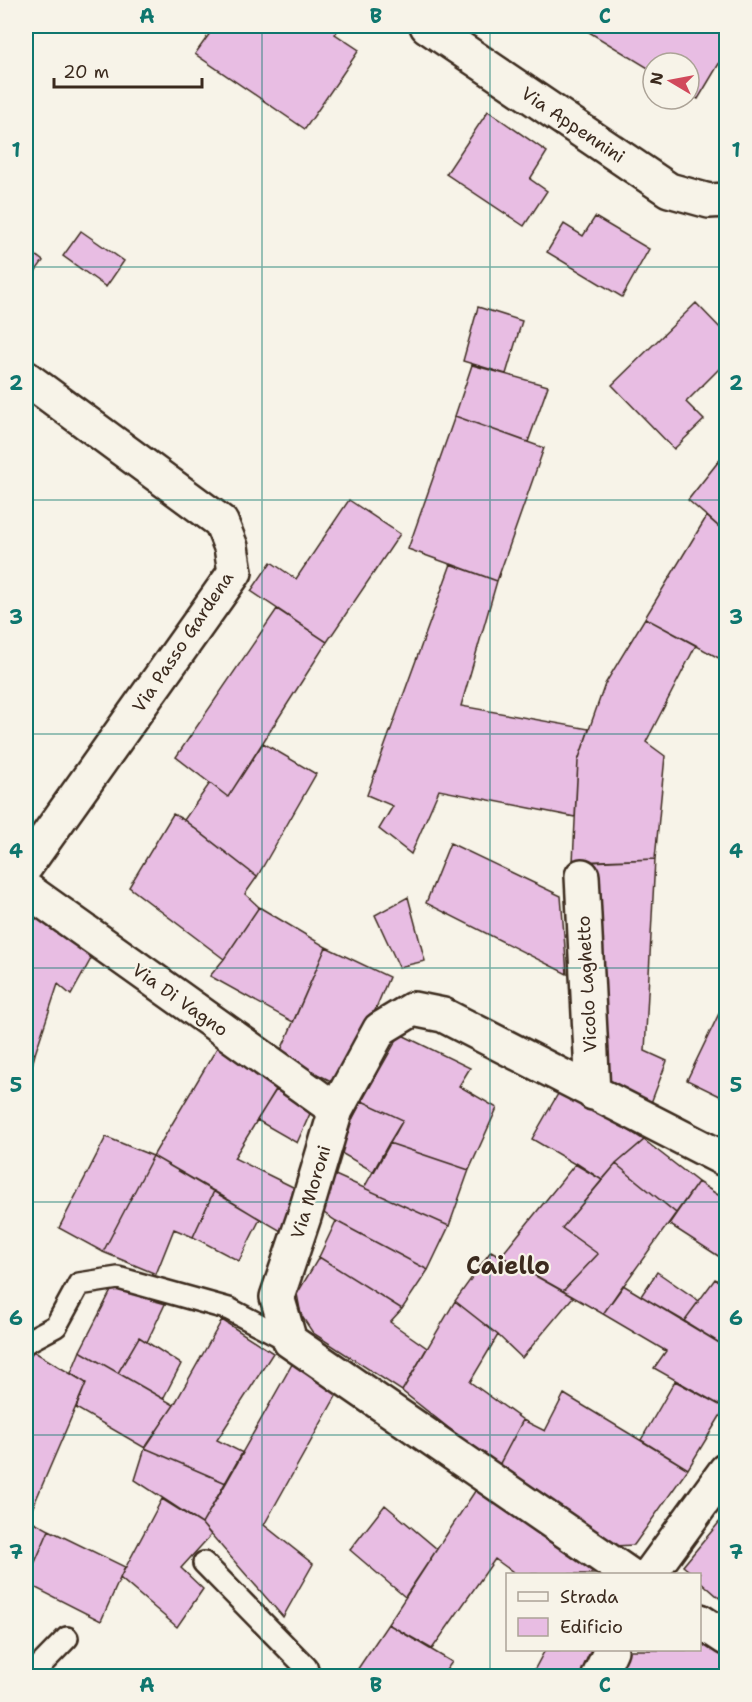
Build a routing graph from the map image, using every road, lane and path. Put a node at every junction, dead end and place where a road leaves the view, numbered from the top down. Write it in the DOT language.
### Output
graph roads {
  1 [pos="428,26"];
  2 [pos="726,200"];
  3 [pos="26,378"];
  4 [pos="26,866"];
  5 [pos="582,876"];
  6 [pos="26,889"];
  7 [pos="593,1093"];
  8 [pos="336,1110"];
  9 [pos="726,1160"];
  10 [pos="290,1341"];
  11 [pos="26,1342"];
  12 [pos="726,1470"];
  13 [pos="204,1563"];
  14 [pos="624,1573"];
  15 [pos="651,1573"];
  16 [pos="701,1622"];
  17 [pos="67,1638"];
  18 [pos="726,1638"];
  19 [pos="611,1651"];
  20 [pos="30,1677"];
  21 [pos="309,1677"];
  22 [pos="599,1677"];
  1 -- 2 [label="street, Via Appennini"];
  3 -- 4 [label="street, Via Passo Gardena"];
  5 -- 7 [label="street, Vicolo Laghetto"];
  6 -- 8 [label="street, Via Di Vagno"];
  7 -- 8 [label="street, Via Moroni"];
  7 -- 9 [label="street, Via Moroni"];
  8 -- 10 [label="street, Via Moroni"];
  10 -- 11 [label="lane"];
  10 -- 14 [label="street"];
  12 -- 15 [label="street"];
  13 -- 21 [label="lane"];
  16 -- 18 [label="street"];
  17 -- 20 [label="lane"];
  19 -- 22 [label="street"];
}
